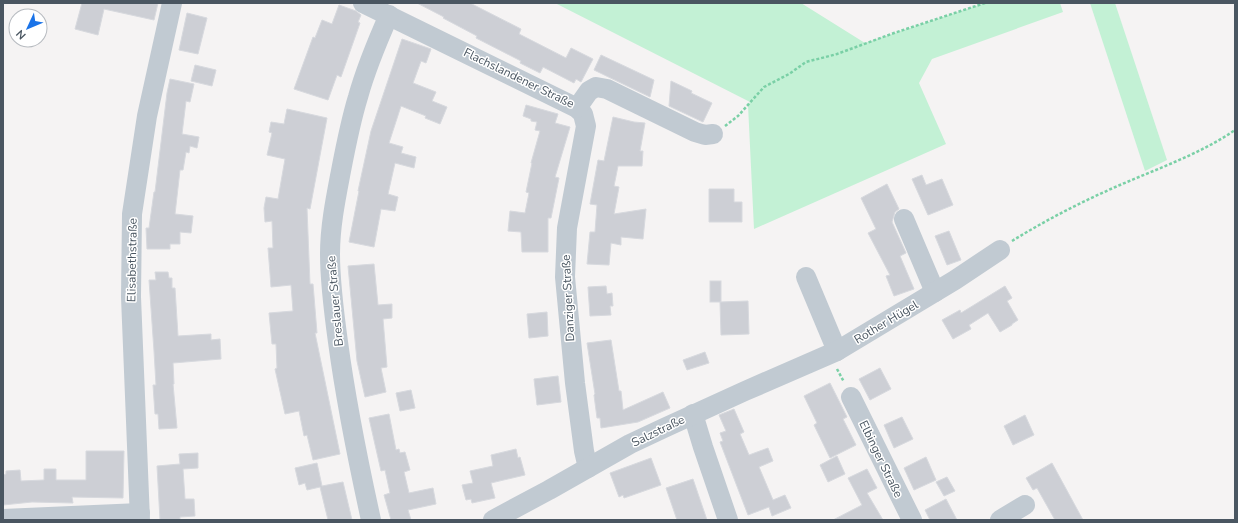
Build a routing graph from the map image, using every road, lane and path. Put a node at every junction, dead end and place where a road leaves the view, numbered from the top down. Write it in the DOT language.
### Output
graph roads {
  1 [pos="172,3"];
  2 [pos="363,3"];
  3 [pos="985,3"];
  4 [pos="388,14"];
  5 [pos="577,108"];
  6 [pos="1235,130"];
  7 [pos="713,134"];
  8 [pos="904,219"];
  9 [pos="1000,250"];
  10 [pos="806,277"];
  11 [pos="935,292"];
  12 [pos="834,353"];
  13 [pos="851,397"];
  14 [pos="693,414"];
  15 [pos="588,468"];
  16 [pos="1025,505"];
  17 [pos="513,515"];
  18 [pos="140,517"];
  19 [pos="3,519"];
  20 [pos="371,520"];
  21 [pos="493,520"];
  22 [pos="728,520"];
  23 [pos="912,520"];
  24 [pos="1000,520"];
  1 -- 18 [label="street, Elisabethstraße"];
  2 -- 4 [label="street, Flachslandener Straße"];
  3 -- 7 [label="path"];
  4 -- 5 [label="street, Flachslandener Straße"];
  4 -- 20 [label="street, Breslauer Straße"];
  5 -- 7 [label="street, Flachslandener Straße"];
  5 -- 15 [label="street, Danziger Straße"];
  6 -- 9 [label="path"];
  8 -- 11 [label="street"];
  9 -- 11 [label="street, Rother Hügel"];
  10 -- 12 [label="street"];
  11 -- 12 [label="street, Rother Hügel"];
  12 -- 13 [label="path"];
  12 -- 14 [label="street, Salzstraße"];
  13 -- 23 [label="street, Elbinger Straße"];
  14 -- 15 [label="street, Salzstraße"];
  14 -- 22 [label="street"];
  15 -- 17 [label="street, Salzstraße"];
  16 -- 24 [label="street"];
  17 -- 21 [label="street, Salzstraße"];
  18 -- 19 [label="street"];
}
